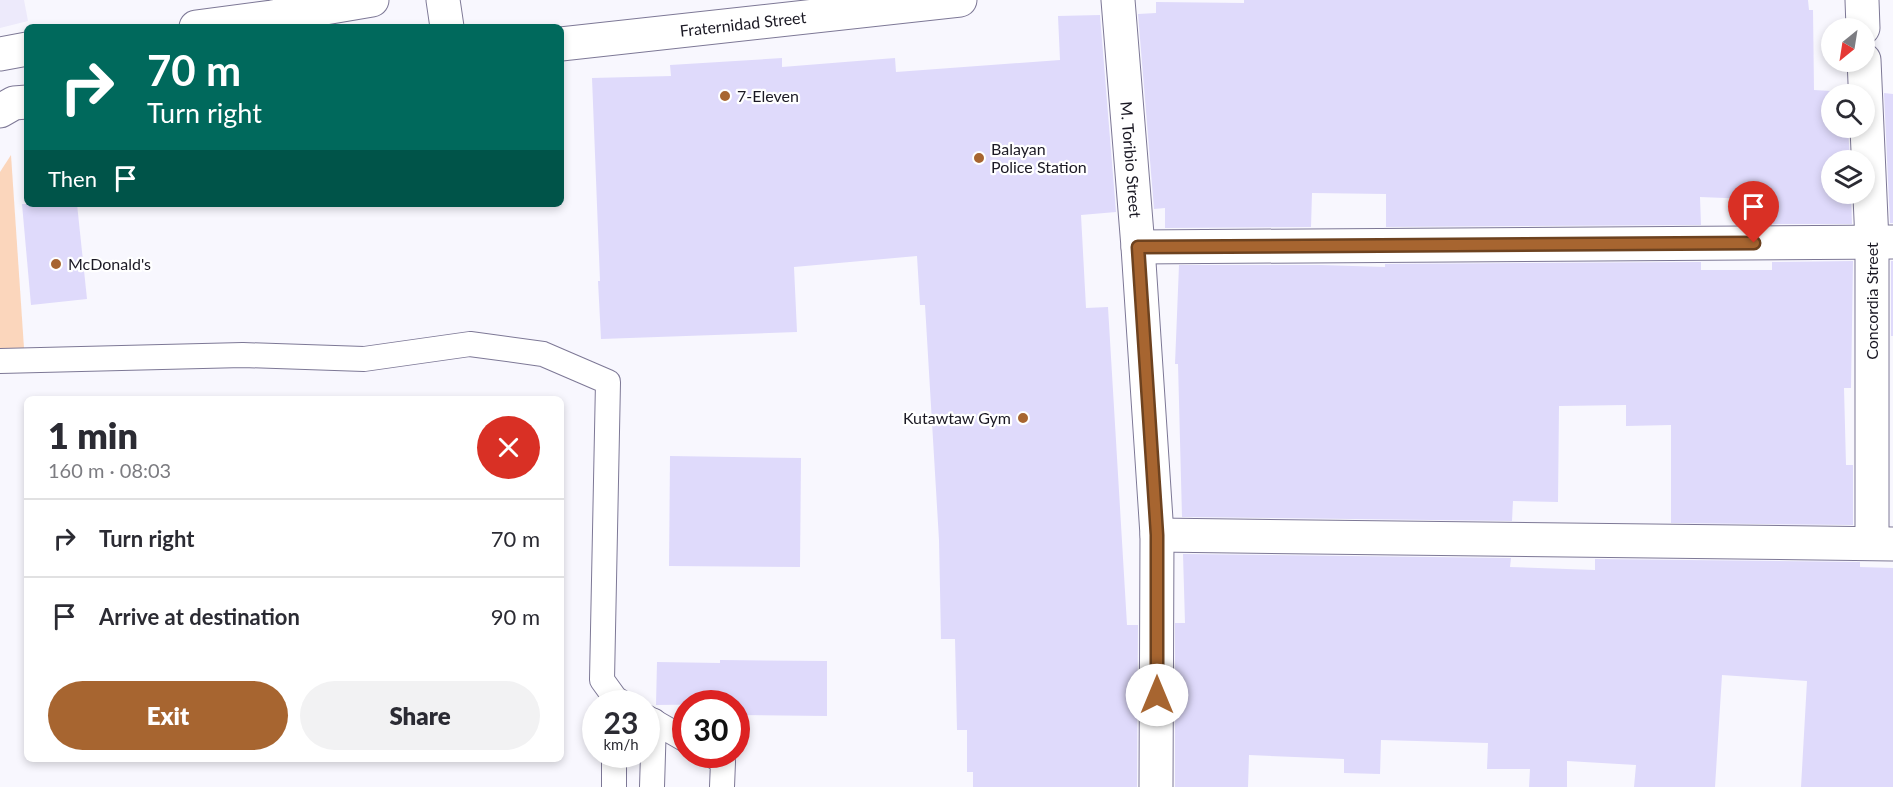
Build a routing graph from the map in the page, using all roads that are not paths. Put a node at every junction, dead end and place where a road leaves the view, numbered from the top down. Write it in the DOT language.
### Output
graph roads {
  1 [pos="372,0"];
  2 [pos="443,0"];
  3 [pos="960,0"];
  4 [pos="1118,0"];
  5 [pos="1862,0"];
  6 [pos="1863,18"];
  7 [pos="219,24"];
  8 [pos="447,24"];
  9 [pos="564,44"];
  10 [pos="24,50"];
  11 [pos="0,54"];
  12 [pos="1865,72"];
  13 [pos="24,102"];
  14 [pos="0,111"];
  15 [pos="1883,242"];
  16 [pos="1138,247"];
  17 [pos="0,361"];
  18 [pos="1157,535"];
  19 [pos="1882,543"];
  20 [pos="609,690"];
  21 [pos="614,768"];
  22 [pos="651,768"];
  23 [pos="723,768"];
  24 [pos="614,787"];
  25 [pos="652,787"];
  26 [pos="722,787"];
  27 [pos="1156,787"];
  1 -- 7 [label="street"];
  2 -- 8 [label="street"];
  3 -- 9 [label="street, Fraternidad Street"];
  4 -- 16 [label="street, M. Toribio Street"];
  5 -- 6 [label="street"];
  10 -- 11 [label="street"];
  12 -- 15 [label="street, Concordia Street"];
  13 -- 14 [label="street"];
  15 -- 16 [label="street"];
  15 -- 19 [label="street, Concordia Street"];
  16 -- 18 [label="street, M. Toribio Street"];
  17 -- 20 [label="lane"];
  18 -- 19 [label="street"];
  18 -- 27 [label="street, M. Toribio Street"];
  21 -- 24 [label="lane"];
  22 -- 25 [label="lane"];
  23 -- 26 [label="lane"];
}
